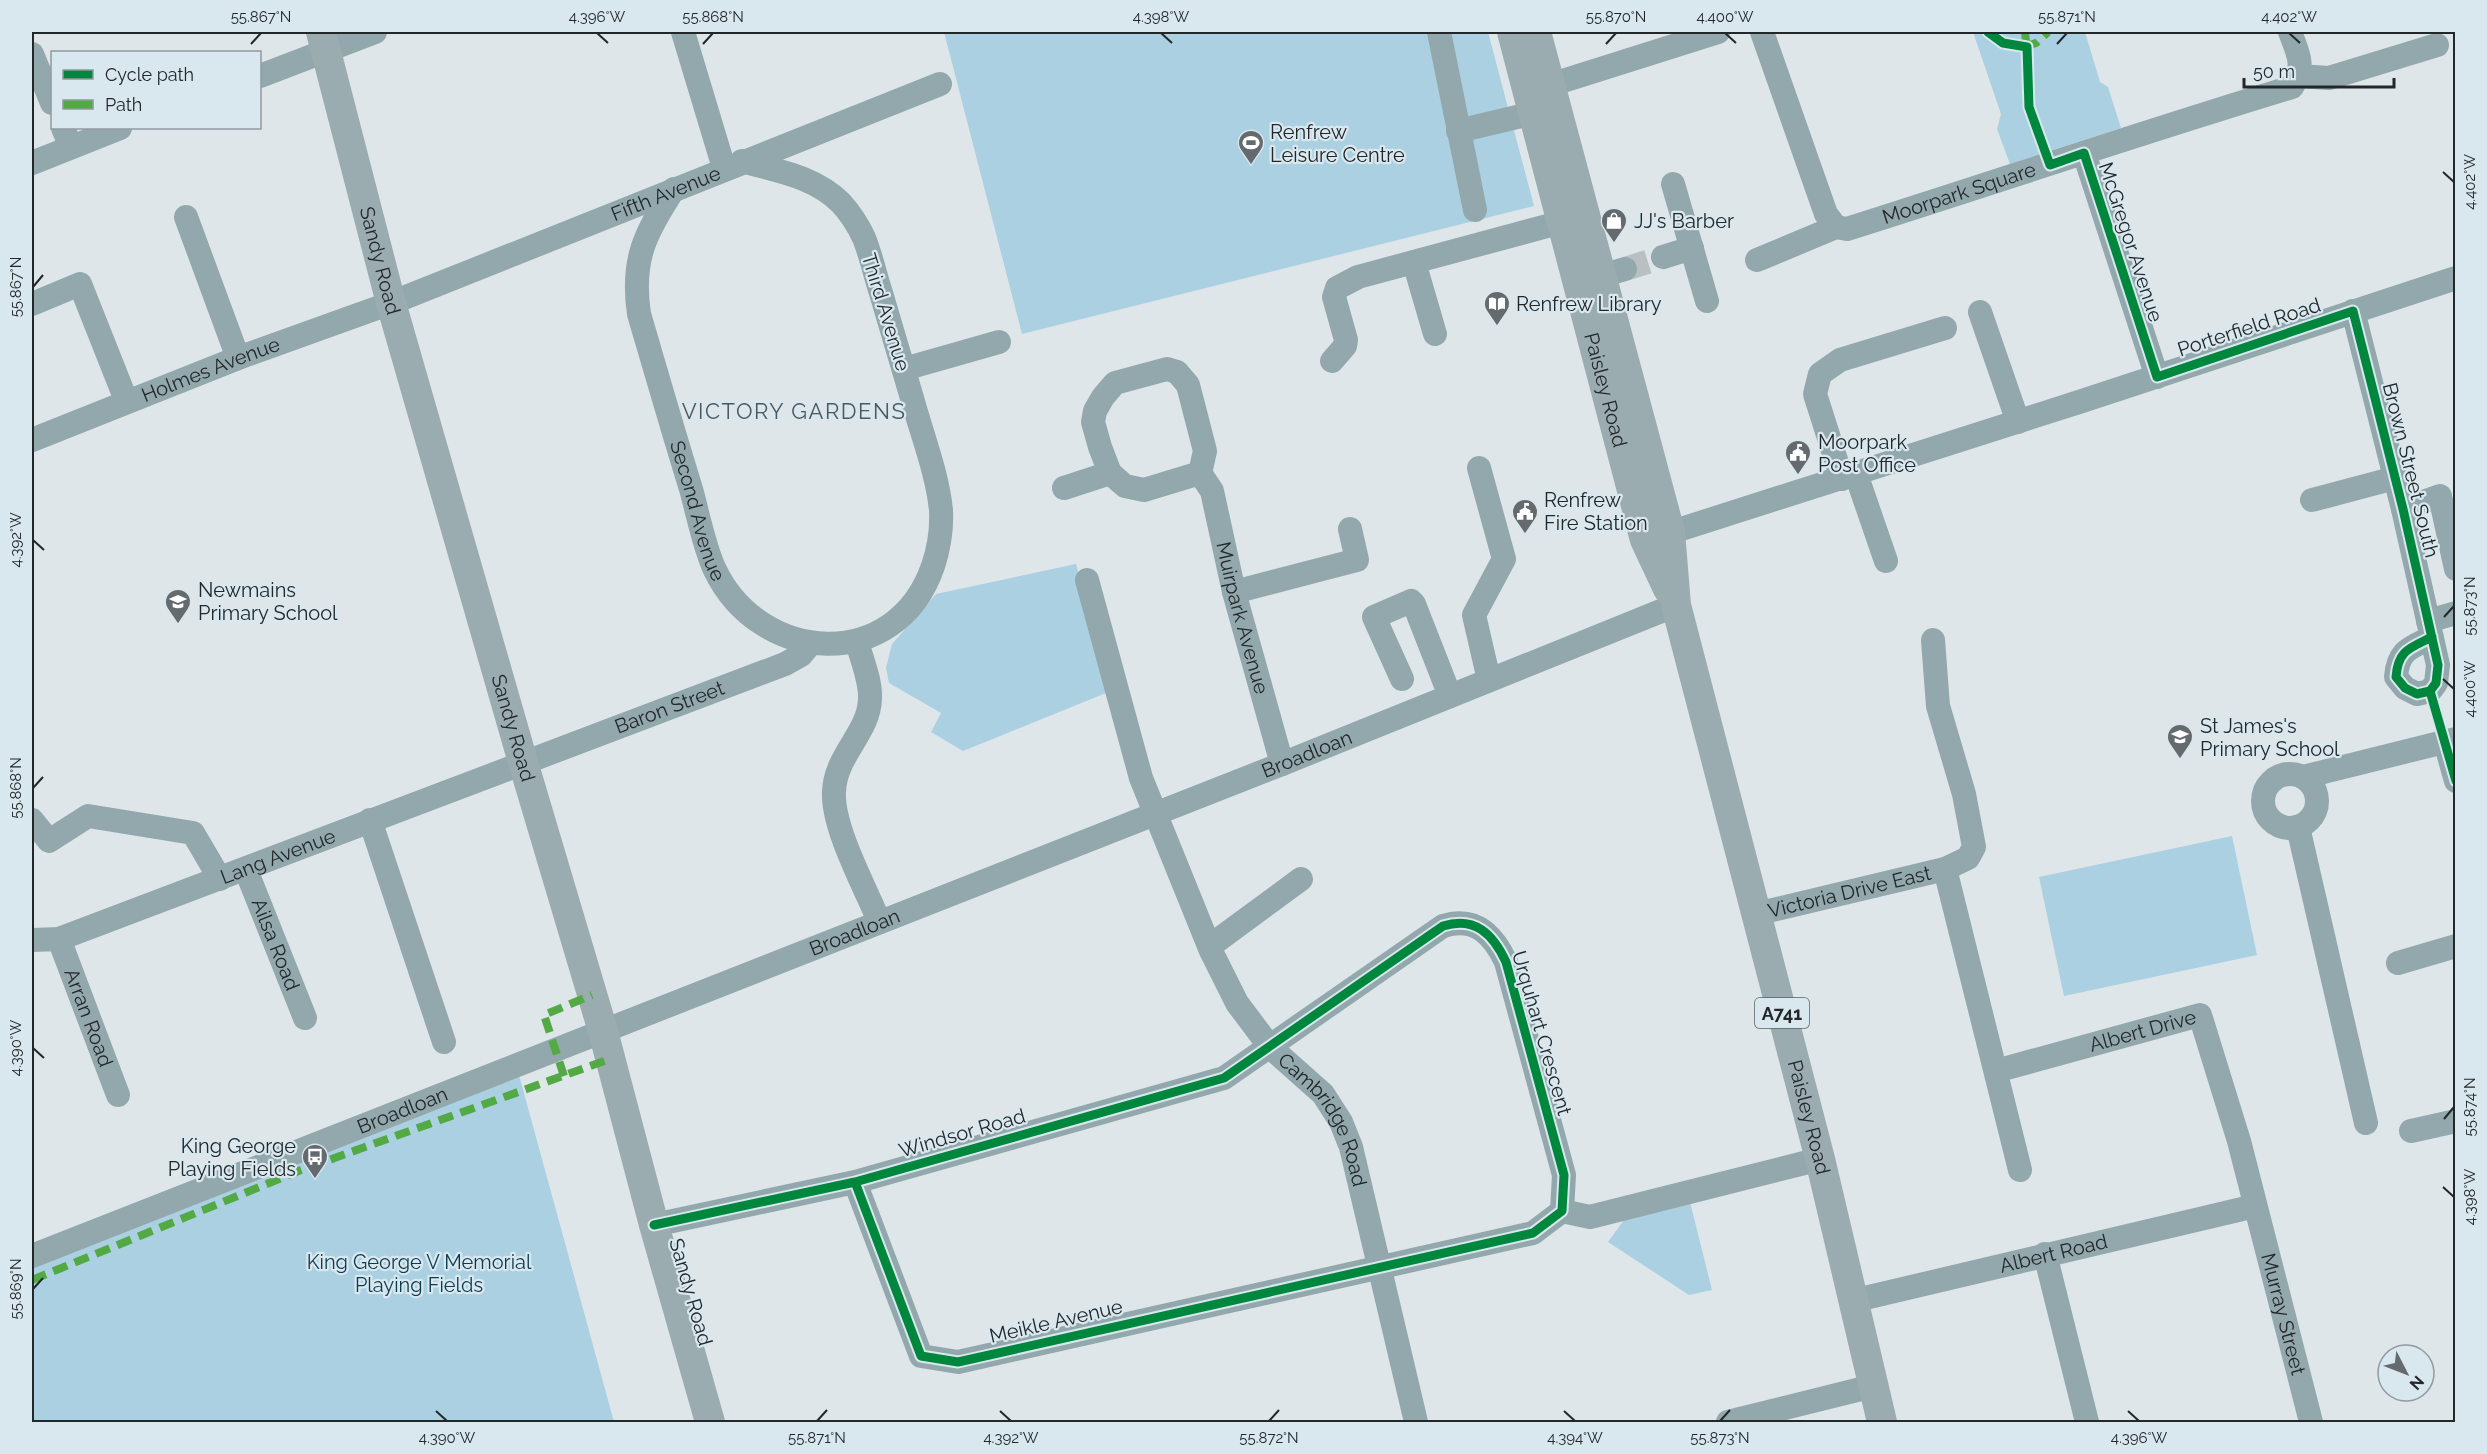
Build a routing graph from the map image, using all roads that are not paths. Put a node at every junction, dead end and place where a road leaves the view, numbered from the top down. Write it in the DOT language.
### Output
graph roads {
  1 [pos="375,32"];
  2 [pos="683,32"];
  3 [pos="1439,32"];
  4 [pos="1512,32"];
  5 [pos="1536,32"];
  6 [pos="1718,32"];
  7 [pos="1762,32"];
  8 [pos="2290,32"];
  9 [pos="323,42"];
  10 [pos="2437,45"];
  11 [pos="32,54"];
  12 [pos="261,75"];
  13 [pos="2299,76"];
  14 [pos="940,84"];
  15 [pos="1550,86"];
  16 [pos="51,101"];
  17 [pos="1534,113"];
  18 [pos="114,129"];
  19 [pos="1458,131"];
  20 [pos="67,137"];
  21 [pos="2084,153"];
  22 [pos="32,163"];
  23 [pos="733,165"];
  24 [pos="1673,184"];
  25 [pos="674,189"];
  26 [pos="1475,210"];
  27 [pos="186,217"];
  28 [pos="1562,222"];
  29 [pos="1836,227"];
  30 [pos="1692,248"];
  31 [pos="1663,258"];
  32 [pos="1757,261"];
  33 [pos="1414,262"];
  34 [pos="2456,278"];
  35 [pos="1707,301"];
  36 [pos="391,303"];
  37 [pos="32,304"];
  38 [pos="2353,311"];
  39 [pos="1980,312"];
  40 [pos="1946,328"];
  41 [pos="1435,333"];
  42 [pos="999,342"];
  43 [pos="238,358"];
  44 [pos="1332,361"];
  45 [pos="904,369"];
  46 [pos="2157,376"];
  47 [pos="126,400"];
  48 [pos="2018,422"];
  49 [pos="32,440"];
  50 [pos="1635,451"];
  51 [pos="1479,468"];
  52 [pos="1110,473"];
  53 [pos="1200,473"];
  54 [pos="1849,476"];
  55 [pos="2395,478"];
  56 [pos="1064,488"];
  57 [pos="2312,500"];
  58 [pos="2403,509"];
  59 [pos="1350,529"];
  60 [pos="1658,536"];
  61 [pos="1886,561"];
  62 [pos="2456,569"];
  63 [pos="1087,580"];
  64 [pos="1234,592"];
  65 [pos="1676,605"];
  66 [pos="2456,613"];
  67 [pos="1933,640"];
  68 [pos="857,642"];
  69 [pos="811,644"];
  70 [pos="1402,680"];
  71 [pos="1489,680"];
  72 [pos="1450,696"];
  73 [pos="2450,741"];
  74 [pos="523,762"];
  75 [pos="1282,764"];
  76 [pos="2303,777"];
  77 [pos="2456,781"];
  78 [pos="1155,812"];
  79 [pos="370,819"];
  80 [pos="32,820"];
  81 [pos="2298,827"];
  82 [pos="1944,869"];
  83 [pos="246,870"];
  84 [pos="220,879"];
  85 [pos="1301,879"];
  86 [pos="1756,914"];
  87 [pos="879,921"];
  88 [pos="59,939"];
  89 [pos="32,940"];
  90 [pos="2456,945"];
  91 [pos="1210,946"];
  92 [pos="2398,963"];
  93 [pos="305,1018"];
  94 [pos="603,1031"];
  95 [pos="444,1042"];
  96 [pos="1270,1047"];
  97 [pos="1996,1071"];
  98 [pos="118,1095"];
  99 [pos="2456,1121"];
  100 [pos="2366,1123"];
  101 [pos="2411,1131"];
  102 [pos="1820,1159"];
  103 [pos="2020,1170"];
  104 [pos="855,1182"];
  105 [pos="2255,1206"];
  106 [pos="1562,1211"];
  107 [pos="654,1225"];
  108 [pos="2045,1254"];
  109 [pos="32,1256"];
  110 [pos="1380,1266"];
  111 [pos="1852,1300"];
  112 [pos="1872,1386"];
  113 [pos="710,1422"];
  114 [pos="1416,1422"];
  115 [pos="1728,1422"];
  116 [pos="1882,1422"];
  117 [pos="2087,1422"];
  118 [pos="2311,1422"];
  1 -- 9 [label="street"];
  2 -- 23 [label="street"];
  3 -- 19 [label="street"];
  4 -- 17 [label="main road, Paisley Road / A741"];
  5 -- 15 [label="main road, Paisley Road / A741"];
  6 -- 15 [label="street"];
  7 -- 29 [label="street"];
  8 -- 13 [label="street"];
  9 -- 12 [label="street"];
  9 -- 36 [label="main road, Sandy Road"];
  10 -- 13 [label="street"];
  11 -- 16 [label="street"];
  13 -- 21 [label="street, Moorpark Square"];
  14 -- 23 [label="street, Fifth Avenue"];
  15 -- 17 [label="street"];
  15 -- 50 [label="main road, Paisley Road / A741"];
  17 -- 19 [label="street"];
  17 -- 28 [label="main road, Paisley Road / A741"];
  18 -- 20 [label="street"];
  19 -- 26 [label="street"];
  20 -- 22 [label="street"];
  21 -- 29 [label="street, Moorpark Square"];
  21 -- 46 [label="street, McGregor Avenue"];
  23 -- 25 [label="street, Fifth Avenue"];
  23 -- 45 [label="street, Third Avenue"];
  24 -- 30 [label="street"];
  25 -- 36 [label="street, Fifth Avenue"];
  25 -- 69 [label="street, Second Avenue"];
  27 -- 43 [label="street"];
  28 -- 33 [label="street"];
  28 -- 50 [label="main road, Paisley Road / A741"];
  29 -- 32 [label="street, Moorpark Square"];
  30 -- 31 [label="street"];
  30 -- 35 [label="street"];
  33 -- 41 [label="street"];
  33 -- 44 [label="street"];
  34 -- 38 [label="street, Porterfield Road"];
  36 -- 43 [label="street, Holmes Avenue"];
  36 -- 74 [label="main road, Sandy Road"];
  37 -- 47 [label="street"];
  38 -- 46 [label="street, Porterfield Road"];
  38 -- 55 [label="street, Brown Street South"];
  39 -- 48 [label="street"];
  40 -- 54 [label="street"];
  42 -- 45 [label="street"];
  43 -- 47 [label="street, Holmes Avenue"];
  45 -- 68 [label="street, Third Avenue"];
  46 -- 48 [label="street, Porterfield Road"];
  47 -- 49 [label="street, Holmes Avenue"];
  48 -- 54 [label="street, Porterfield Road"];
  50 -- 60 [label="main road, Paisley Road / A741"];
  51 -- 71 [label="street"];
  52 -- 53 [label="street"];
  52 -- 53 [label="street"];
  52 -- 56 [label="street"];
  53 -- 64 [label="street, Muirpark Avenue"];
  54 -- 60 [label="street, Porterfield Road"];
  54 -- 61 [label="street"];
  55 -- 57 [label="street"];
  55 -- 58 [label="street, Brown Street South"];
  58 -- 62 [label="street"];
  58 -- 66 [label="street, Brown Street South"];
  59 -- 64 [label="street"];
  60 -- 65 [label="main road, Paisley Road / A741"];
  63 -- 78 [label="street, Cambridge Road"];
  64 -- 75 [label="street, Muirpark Avenue"];
  65 -- 71 [label="street, Broadloan"];
  65 -- 86 [label="main road, Paisley Road / A741"];
  67 -- 82 [label="street, Victoria Drive East"];
  68 -- 69 [label="street, Second Avenue"];
  68 -- 87 [label="street"];
  69 -- 74 [label="street, Baron Street"];
  70 -- 72 [label="street"];
  71 -- 72 [label="street, Broadloan"];
  72 -- 75 [label="street, Broadloan"];
  73 -- 76 [label="street"];
  73 -- 77 [label="street"];
  74 -- 79 [label="street, Lang Avenue"];
  74 -- 94 [label="main road, Sandy Road"];
  75 -- 78 [label="street, Broadloan"];
  76 -- 81 [label="street"];
  76 -- 81 [label="street"];
  78 -- 87 [label="street, Broadloan"];
  78 -- 91 [label="street, Cambridge Road"];
  79 -- 83 [label="street, Lang Avenue"];
  79 -- 95 [label="street"];
  80 -- 84 [label="street"];
  81 -- 100 [label="street"];
  82 -- 86 [label="street, Victoria Drive East"];
  82 -- 97 [label="street"];
  83 -- 84 [label="street, Lang Avenue"];
  83 -- 93 [label="street, Ailsa Road"];
  84 -- 88 [label="street, Lang Avenue"];
  85 -- 91 [label="street"];
  86 -- 102 [label="main road, Paisley Road / A741"];
  87 -- 94 [label="street, Broadloan"];
  88 -- 89 [label="street, Lang Avenue"];
  88 -- 98 [label="street, Arran Road"];
  90 -- 92 [label="street"];
  91 -- 96 [label="street, Cambridge Road"];
  94 -- 107 [label="main road, Sandy Road"];
  94 -- 109 [label="street, Broadloan"];
  96 -- 104 [label="street, Windsor Road"];
  96 -- 106 [label="street, Urquhart Crescent"];
  96 -- 110 [label="street, Cambridge Road"];
  97 -- 103 [label="street"];
  97 -- 105 [label="street, Albert Drive"];
  99 -- 101 [label="street"];
  102 -- 106 [label="street"];
  102 -- 111 [label="main road, Paisley Road / A741"];
  104 -- 107 [label="street, Windsor Road"];
  104 -- 110 [label="street, Meikle Avenue"];
  105 -- 108 [label="street, Albert Road"];
  105 -- 118 [label="street, Murray Street"];
  106 -- 110 [label="street"];
  107 -- 113 [label="main road, Sandy Road"];
  108 -- 111 [label="street, Albert Road"];
  108 -- 117 [label="street"];
  110 -- 114 [label="street, Cambridge Road"];
  111 -- 112 [label="main road, Paisley Road / A741"];
  112 -- 115 [label="street"];
  112 -- 116 [label="main road, Paisley Road / A741"];
}
